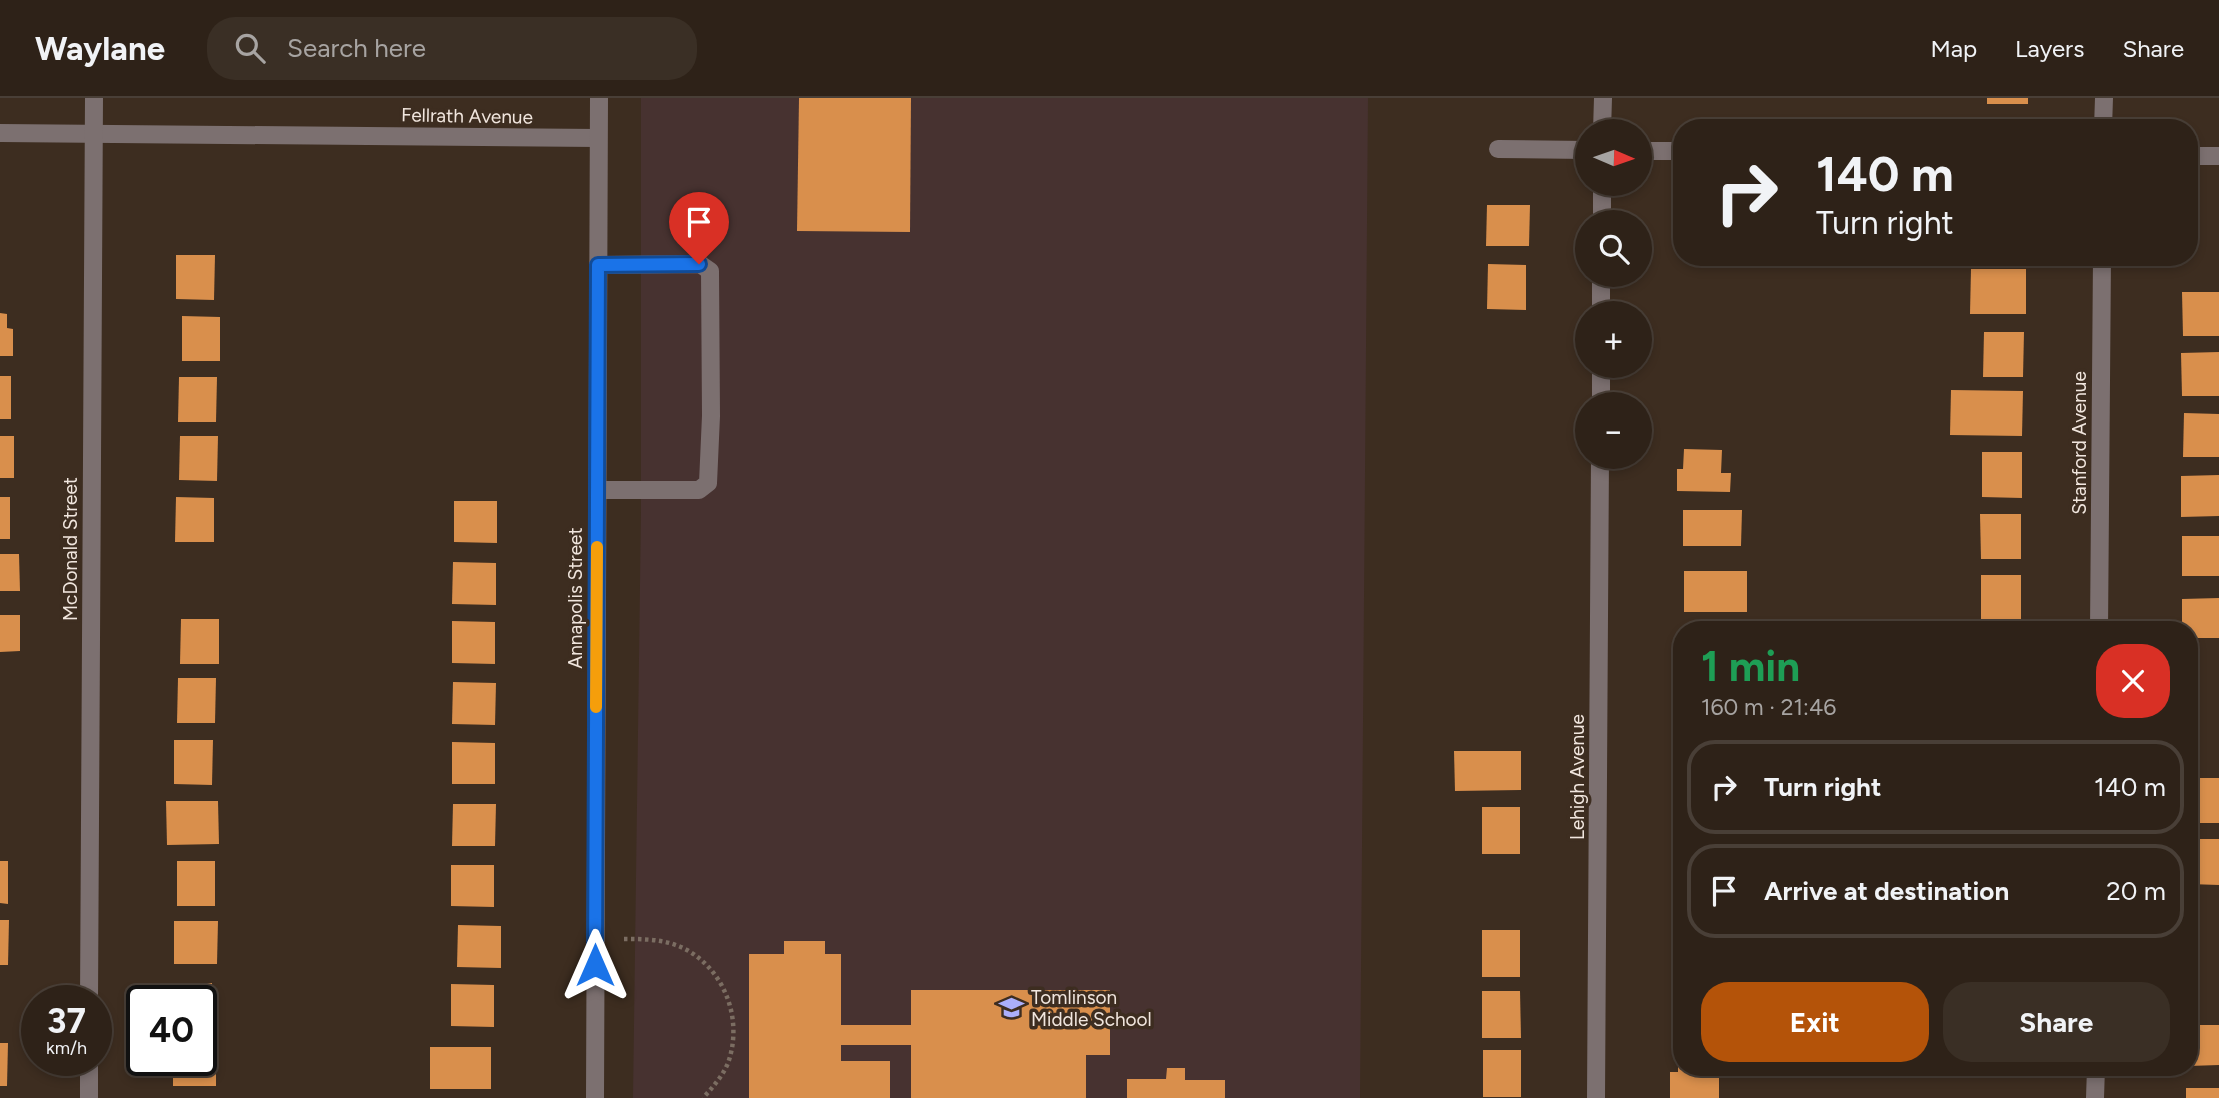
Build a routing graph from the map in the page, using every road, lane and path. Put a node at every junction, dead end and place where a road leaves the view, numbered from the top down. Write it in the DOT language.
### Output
graph roads {
  1 [pos="94,98"];
  2 [pos="599,98"];
  3 [pos="1603,98"];
  4 [pos="2104,98"];
  5 [pos="1602,119"];
  6 [pos="2103,119"];
  7 [pos="0,133"];
  8 [pos="93,133"];
  9 [pos="598,138"];
  10 [pos="1498,149"];
  11 [pos="1575,150"];
  12 [pos="1652,151"];
  13 [pos="1673,151"];
  14 [pos="2198,156"];
  15 [pos="2219,156"];
  16 [pos="598,265"];
  17 [pos="2102,266"];
  18 [pos="1600,469"];
  19 [pos="597,490"];
  20 [pos="2099,621"];
  21 [pos="624,939"];
  22 [pos="89,985"];
  23 [pos="89,1076"];
  24 [pos="2096,1076"];
  25 [pos="89,1098"];
  26 [pos="595,1098"];
  27 [pos="703,1098"];
  28 [pos="1596,1098"];
  29 [pos="2095,1098"];
  1 -- 8 [label="street, McDonald Street"];
  2 -- 9 [label="street, Annapolis Street"];
  3 -- 5 [label="street"];
  4 -- 6 [label="street"];
  7 -- 8 [label="street, Fellrath Avenue"];
  8 -- 9 [label="street, Fellrath Avenue"];
  8 -- 22 [label="street, McDonald Street"];
  9 -- 16 [label="street, Annapolis Street"];
  10 -- 11 [label="street"];
  12 -- 13 [label="street"];
  14 -- 15 [label="street"];
  16 -- 19 [label="street, Annapolis Street"];
  16 -- 19 [label="street"];
  17 -- 20 [label="street, Stanford Avenue"];
  18 -- 28 [label="street, Lehigh Avenue"];
  19 -- 26 [label="street, Annapolis Street"];
  21 -- 27 [label="path"];
  23 -- 25 [label="street"];
  24 -- 29 [label="street"];
}
